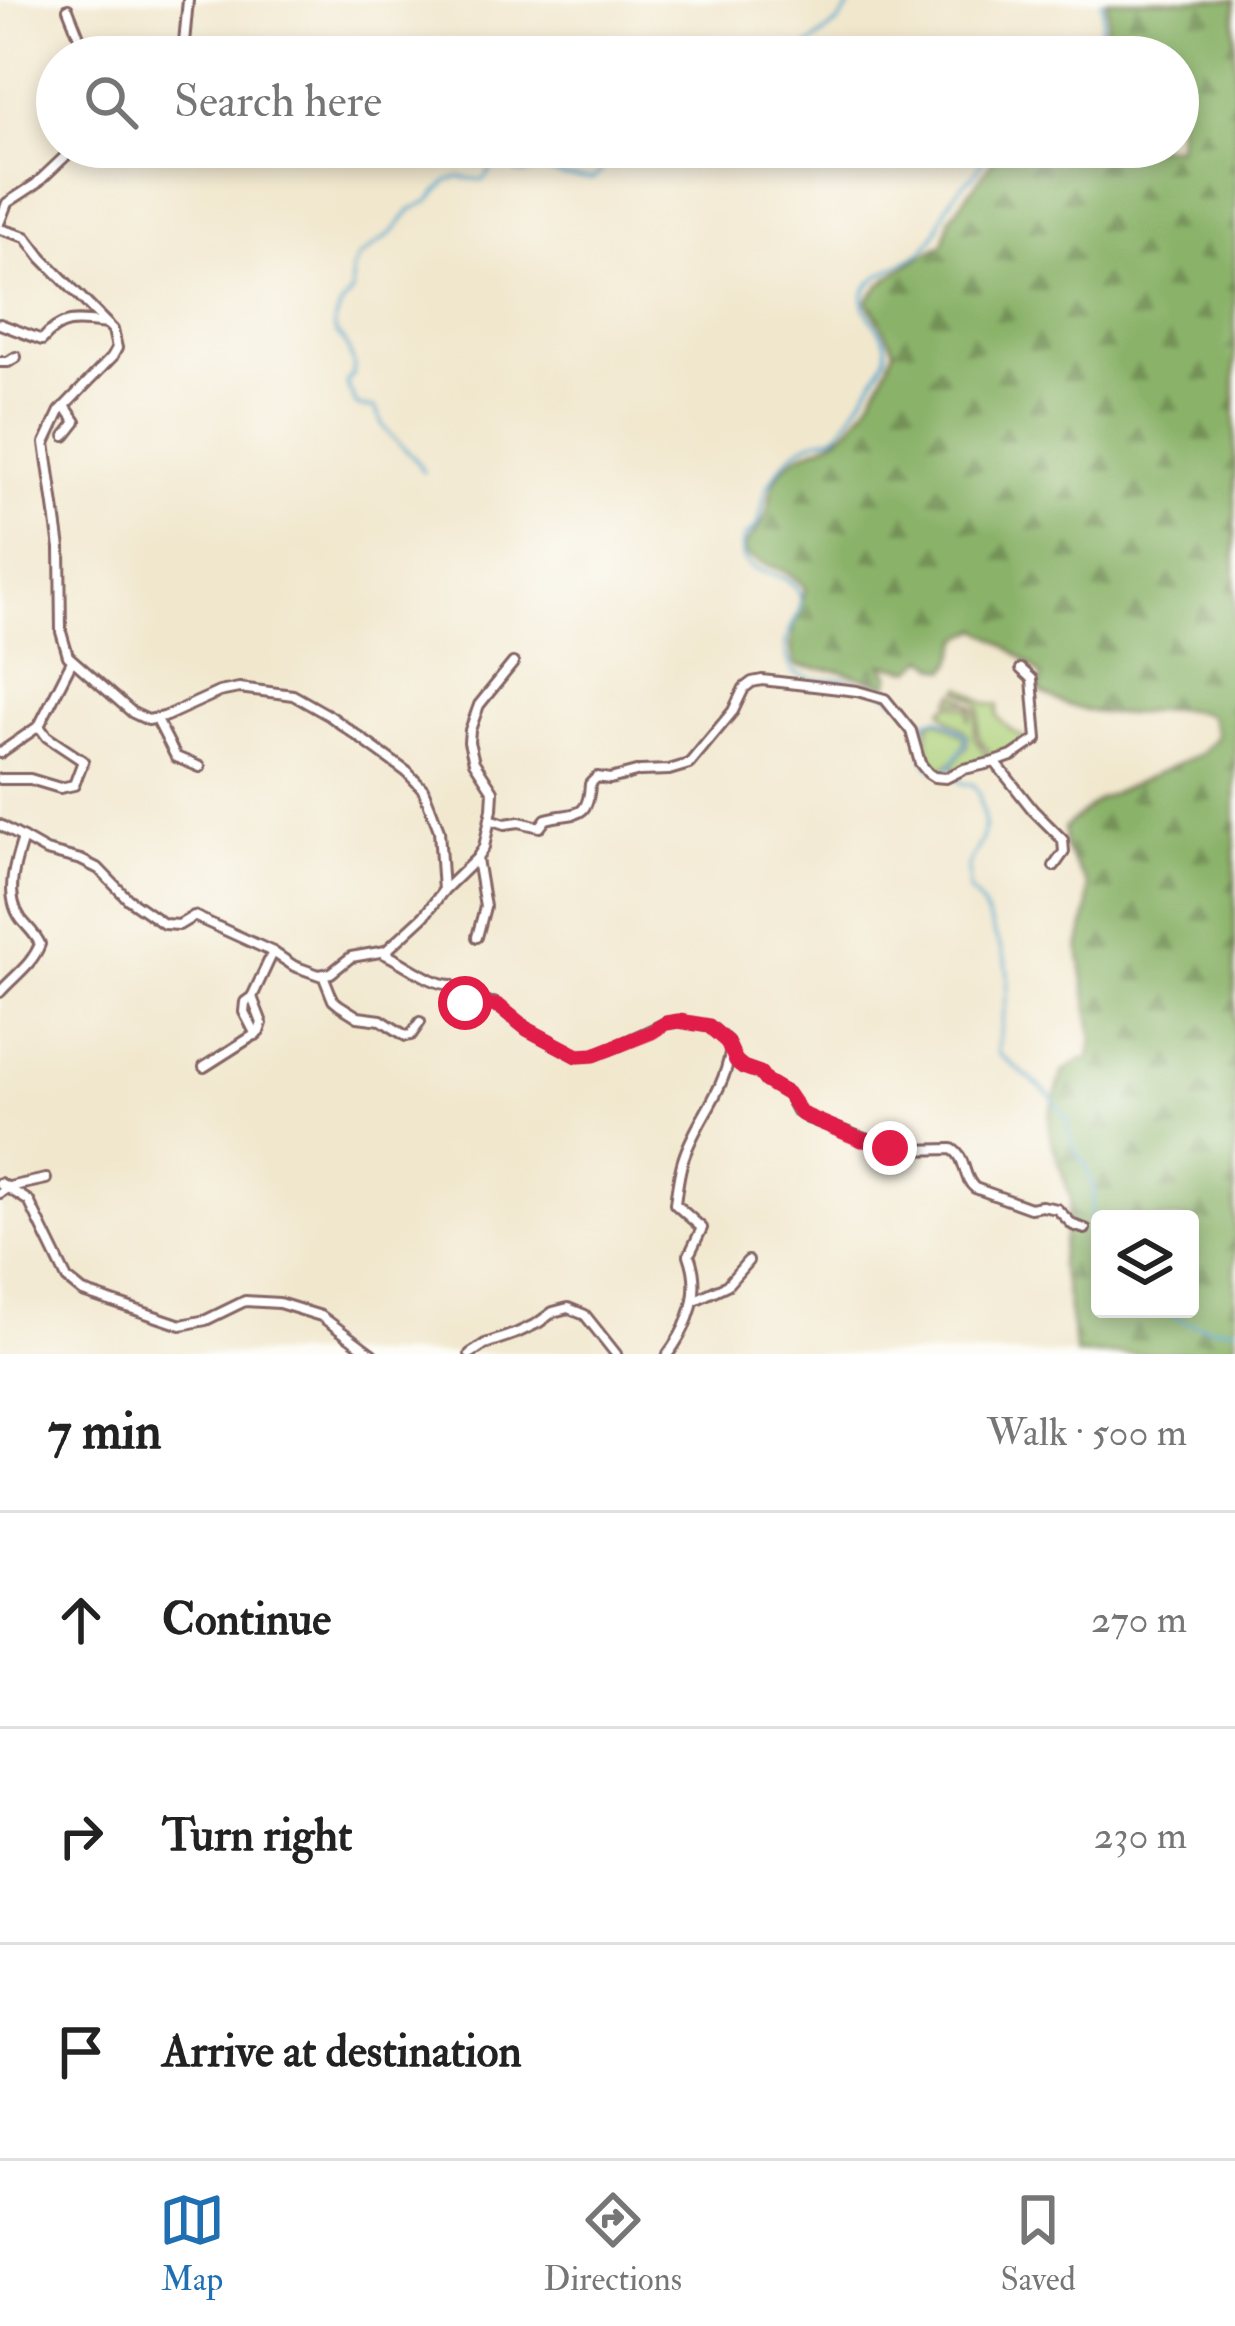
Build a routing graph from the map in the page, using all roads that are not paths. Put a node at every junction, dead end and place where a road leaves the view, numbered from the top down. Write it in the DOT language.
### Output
graph roads {
  1 [pos="188,0"];
  2 [pos="68,9"];
  3 [pos="79,36"];
  4 [pos="185,36"];
  5 [pos="52,168"];
  6 [pos="4,202"];
  7 [pos="0,225"];
  8 [pos="108,324"];
  9 [pos="0,325"];
  10 [pos="16,357"];
  11 [pos="0,362"];
  12 [pos="65,406"];
  13 [pos="65,436"];
  14 [pos="72,661"];
  15 [pos="513,663"];
  16 [pos="1021,669"];
  17 [pos="157,720"];
  18 [pos="39,726"];
  19 [pos="0,752"];
  20 [pos="994,762"];
  21 [pos="200,767"];
  22 [pos="0,779"];
  23 [pos="490,819"];
  24 [pos="0,825"];
  25 [pos="23,838"];
  26 [pos="477,858"];
  27 [pos="1054,866"];
  28 [pos="443,891"];
  29 [pos="477,937"];
  30 [pos="273,952"];
  31 [pos="382,953"];
  32 [pos="323,975"];
  33 [pos="0,992"];
  34 [pos="420,1022"];
  35 [pos="730,1053"];
  36 [pos="204,1066"];
  37 [pos="46,1179"];
  38 [pos="3,1187"];
  39 [pos="1084,1228"];
  40 [pos="748,1261"];
  41 [pos="694,1300"];
  42 [pos="372,1354"];
  43 [pos="470,1354"];
  44 [pos="616,1354"];
  45 [pos="668,1354"];
  1 -- 4 [label="street"];
  2 -- 3 [label="street"];
  5 -- 6 [label="street"];
  6 -- 7 [label="street"];
  7 -- 8 [label="street"];
  8 -- 9 [label="street"];
  8 -- 12 [label="street"];
  10 -- 11 [label="street"];
  12 -- 13 [label="street"];
  12 -- 14 [label="street"];
  14 -- 17 [label="street"];
  14 -- 18 [label="street"];
  15 -- 23 [label="street"];
  16 -- 20 [label="street"];
  17 -- 21 [label="street"];
  17 -- 28 [label="street"];
  18 -- 19 [label="street"];
  18 -- 22 [label="street"];
  20 -- 23 [label="street"];
  20 -- 27 [label="street"];
  23 -- 26 [label="street"];
  24 -- 25 [label="street"];
  25 -- 30 [label="street"];
  25 -- 33 [label="street"];
  26 -- 28 [label="street"];
  26 -- 29 [label="street"];
  28 -- 31 [label="street"];
  30 -- 32 [label="street"];
  30 -- 36 [label="street"];
  31 -- 32 [label="street"];
  31 -- 35 [label="street"];
  32 -- 34 [label="street"];
  35 -- 39 [label="street"];
  35 -- 41 [label="street"];
  37 -- 38 [label="street"];
  38 -- 42 [label="street"];
  40 -- 41 [label="street"];
  41 -- 45 [label="street"];
  43 -- 44 [label="street"];
}
